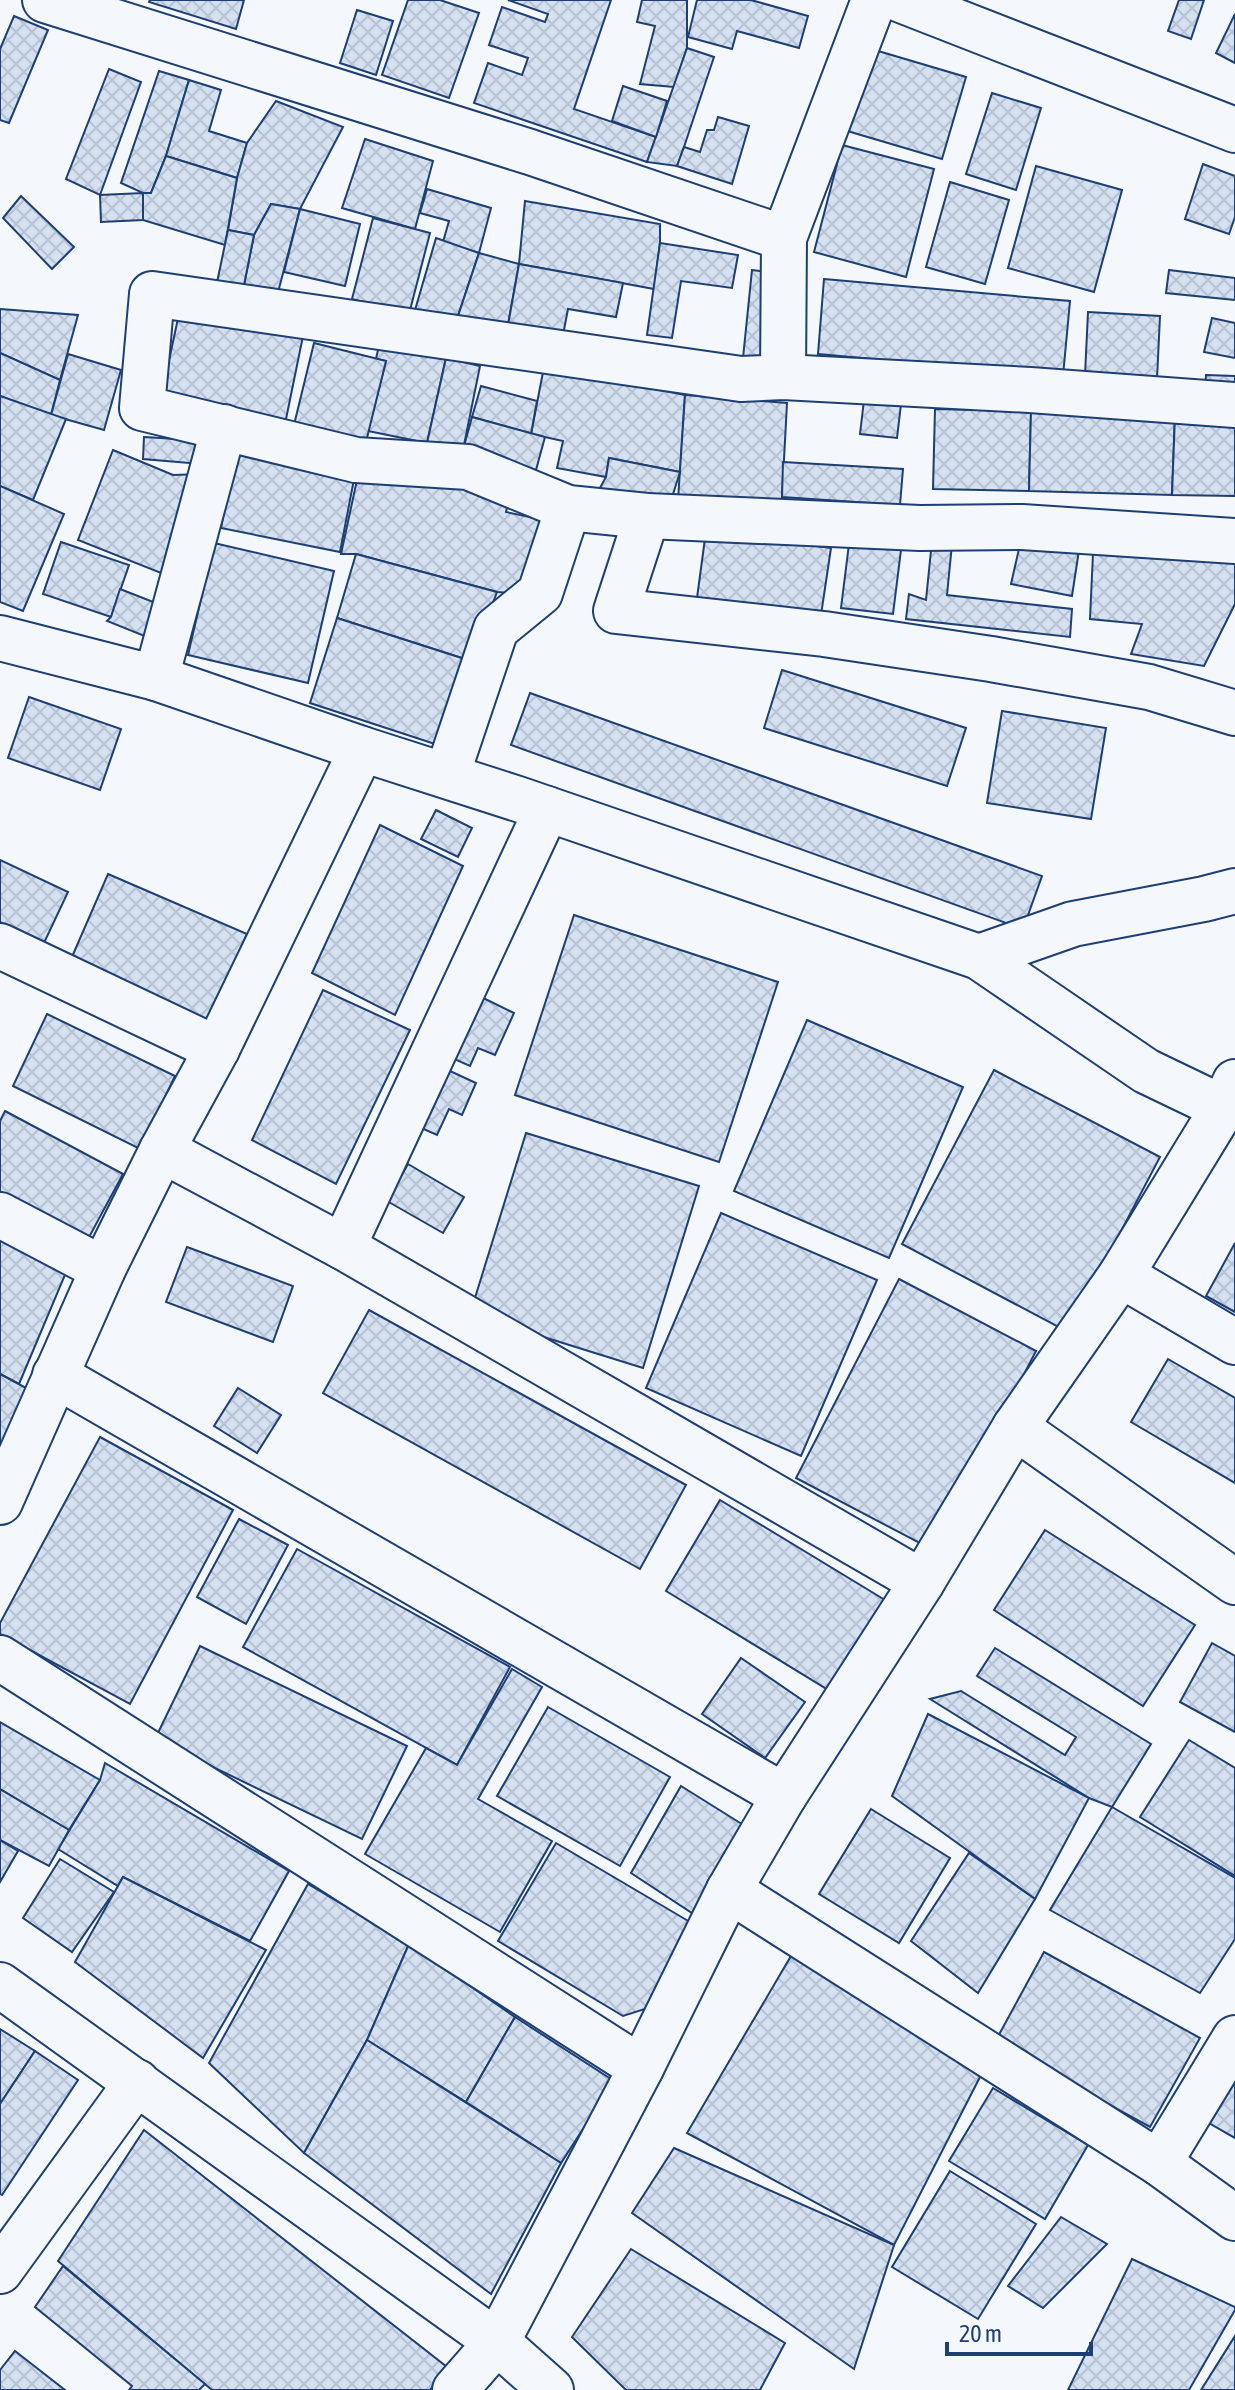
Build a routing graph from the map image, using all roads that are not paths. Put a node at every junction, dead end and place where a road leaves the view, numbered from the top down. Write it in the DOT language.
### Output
graph roads {
  1 [pos="45,0"];
  2 [pos="874,0"];
  3 [pos="901,0"];
  4 [pos="1235,130"];
  5 [pos="784,238"];
  6 [pos="783,377"];
  7 [pos="1235,405"];
  8 [pos="224,427"];
  9 [pos="568,508"];
  10 [pos="647,516"];
  11 [pos="1235,541"];
  12 [pos="0,638"];
  13 [pos="156,678"];
  14 [pos="1235,713"];
  15 [pos="362,749"];
  16 [pos="447,775"];
  17 [pos="547,809"];
  18 [pos="1235,891"];
  19 [pos="0,946"];
  20 [pos="979,957"];
  21 [pos="217,1049"];
  22 [pos="1229,1095"];
  23 [pos="162,1150"];
  24 [pos="0,1215"];
  25 [pos="343,1247"];
  26 [pos="103,1269"];
  27 [pos="1121,1275"];
  28 [pos="1235,1342"];
  29 [pos="55,1375"];
  30 [pos="1015,1427"];
  31 [pos="0,1502"];
  32 [pos="922,1582"];
  33 [pos="1235,1582"];
  34 [pos="0,1658"];
  35 [pos="784,1796"];
  36 [pos="729,1890"];
  37 [pos="0,1985"];
  38 [pos="1235,2038"];
  39 [pos="641,2068"];
  40 [pos="137,2082"];
  41 [pos="1159,2163"];
  42 [pos="1235,2218"];
  43 [pos="0,2271"];
  44 [pos="497,2342"];
  45 [pos="455,2390"];
  46 [pos="551,2390"];
  1 -- 5 [label="street"];
  2 -- 5 [label="street"];
  3 -- 4 [label="street"];
  5 -- 6 [label="street"];
  6 -- 7 [label="street"];
  6 -- 8 [label="street"];
  8 -- 9 [label="street"];
  8 -- 13 [label="street"];
  9 -- 10 [label="street"];
  9 -- 16 [label="street"];
  10 -- 11 [label="street"];
  10 -- 14 [label="street"];
  12 -- 13 [label="street"];
  13 -- 15 [label="street"];
  15 -- 16 [label="street"];
  15 -- 21 [label="street"];
  16 -- 17 [label="street"];
  17 -- 20 [label="street"];
  17 -- 25 [label="street"];
  18 -- 20 [label="street"];
  19 -- 21 [label="street"];
  20 -- 22 [label="street"];
  21 -- 23 [label="street"];
  22 -- 27 [label="street"];
  23 -- 25 [label="street"];
  23 -- 26 [label="street"];
  24 -- 26 [label="street"];
  25 -- 32 [label="street"];
  26 -- 29 [label="street"];
  27 -- 28 [label="street"];
  27 -- 30 [label="street"];
  29 -- 31 [label="street"];
  29 -- 35 [label="street"];
  30 -- 32 [label="street"];
  30 -- 33 [label="street"];
  32 -- 35 [label="street"];
  34 -- 39 [label="street"];
  35 -- 36 [label="street"];
  36 -- 39 [label="street"];
  36 -- 41 [label="street"];
  37 -- 40 [label="street"];
  38 -- 41 [label="street"];
  39 -- 44 [label="street"];
  40 -- 43 [label="street"];
  40 -- 44 [label="street"];
  41 -- 42 [label="street"];
  44 -- 45 [label="street"];
  44 -- 46 [label="street"];
}
